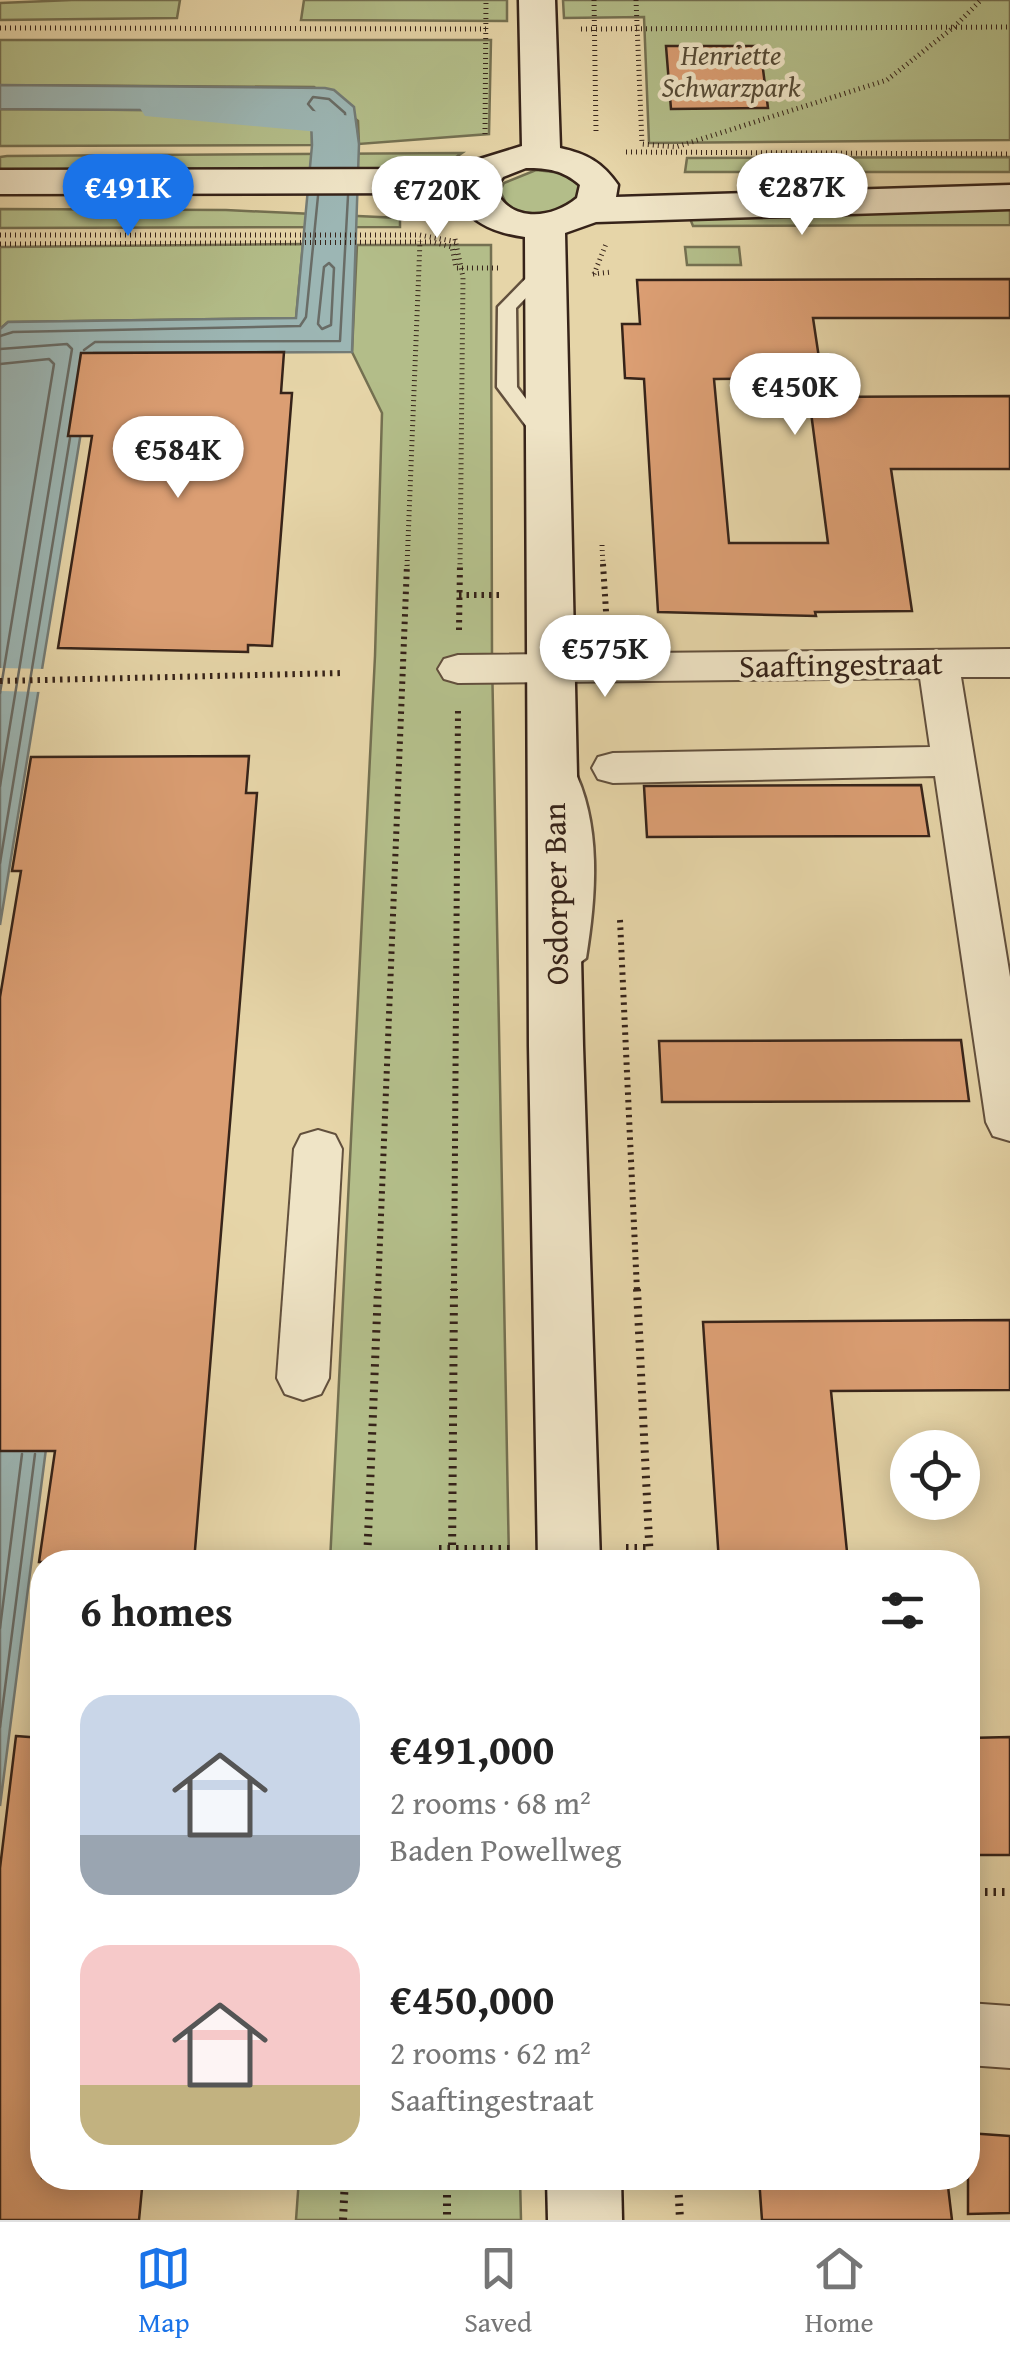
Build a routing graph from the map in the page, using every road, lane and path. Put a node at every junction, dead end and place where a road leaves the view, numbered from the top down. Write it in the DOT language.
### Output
graph roads {
  1 [pos="486,0"];
  2 [pos="594,0"];
  3 [pos="636,0"];
  4 [pos="982,0"];
  5 [pos="537,15"];
  6 [pos="954,27"];
  7 [pos="1010,27"];
  8 [pos="0,28"];
  9 [pos="638,28"];
  10 [pos="485,29"];
  11 [pos="594,29"];
  12 [pos="541,146"];
  13 [pos="487,154"];
  14 [pos="1010,154"];
  15 [pos="1010,180"];
  16 [pos="0,182"];
  17 [pos="1010,197"];
  18 [pos="0,204"];
  19 [pos="574,205"];
  20 [pos="486,209"];
  21 [pos="253,216"];
  22 [pos="402,219"];
  23 [pos="0,235"];
  24 [pos="0,244"];
  25 [pos="462,268"];
  26 [pos="1010,662"];
  27 [pos="938,663"];
  28 [pos="553,666"];
  29 [pos="458,669"];
  30 [pos="343,673"];
  31 [pos="0,681"];
  32 [pos="953,761"];
  33 [pos="613,768"];
  34 [pos="620,905"];
  35 [pos="1010,1122"];
  36 [pos="318,1149"];
  37 [pos="303,1378"];
  38 [pos="367,1550"];
  39 [pos="452,1550"];
  40 [pos="569,1550"];
  41 [pos="649,1550"];
  42 [pos="980,1892"];
  43 [pos="1010,1892"];
  44 [pos="980,2035"];
  45 [pos="1010,2037"];
  46 [pos="344,2190"];
  47 [pos="448,2190"];
  48 [pos="584,2190"];
  49 [pos="679,2190"];
  50 [pos="343,2220"];
  51 [pos="447,2220"];
  52 [pos="585,2220"];
  53 [pos="680,2220"];
  1 -- 10 [label="path"];
  2 -- 11 [label="path"];
  3 -- 9 [label="path"];
  4 -- 6 [label="path"];
  5 -- 10 [label="path"];
  5 -- 11 [label="path"];
  5 -- 12 [label="main road"];
  6 -- 7 [label="path"];
  6 -- 9 [label="path"];
  6 -- 9 [label="path"];
  8 -- 10 [label="path"];
  9 -- 11 [label="path"];
  10 -- 13 [label="path"];
  11 -- 19 [label="path"];
  12 -- 13 [label="path"];
  12 -- 13 [label="main road"];
  12 -- 19 [label="path"];
  12 -- 19 [label="main road"];
  13 -- 20 [label="main road"];
  13 -- 22 [label="main road"];
  14 -- 19 [label="path"];
  15 -- 19 [label="main road"];
  16 -- 21 [label="main road"];
  17 -- 19 [label="main road"];
  18 -- 21 [label="main road"];
  19 -- 20 [label="main road"];
  19 -- 28 [label="main road, Osdorper Ban"];
  20 -- 22 [label="main road"];
  21 -- 22 [label="main road"];
  21 -- 22 [label="path"];
  21 -- 23 [label="path"];
  21 -- 24 [label="path"];
  22 -- 25 [label="path"];
  22 -- 25 [label="path"];
  22 -- 38 [label="path"];
  25 -- 29 [label="path"];
  26 -- 27 [label="street, Saaftingestraat"];
  27 -- 28 [label="street, Saaftingestraat"];
  27 -- 32 [label="street"];
  28 -- 29 [label="street, Saaftingestraat"];
  28 -- 40 [label="main road, Osdorper Ban"];
  29 -- 39 [label="path"];
  30 -- 31 [label="path"];
  32 -- 33 [label="street"];
  32 -- 35 [label="street"];
  34 -- 41 [label="path, Osdorper Ban"];
  36 -- 37 [label="street"];
  42 -- 43 [label="path"];
  44 -- 45 [label="street"];
  46 -- 50 [label="path"];
  47 -- 51 [label="path"];
  48 -- 52 [label="main road"];
  49 -- 53 [label="path"];
}
